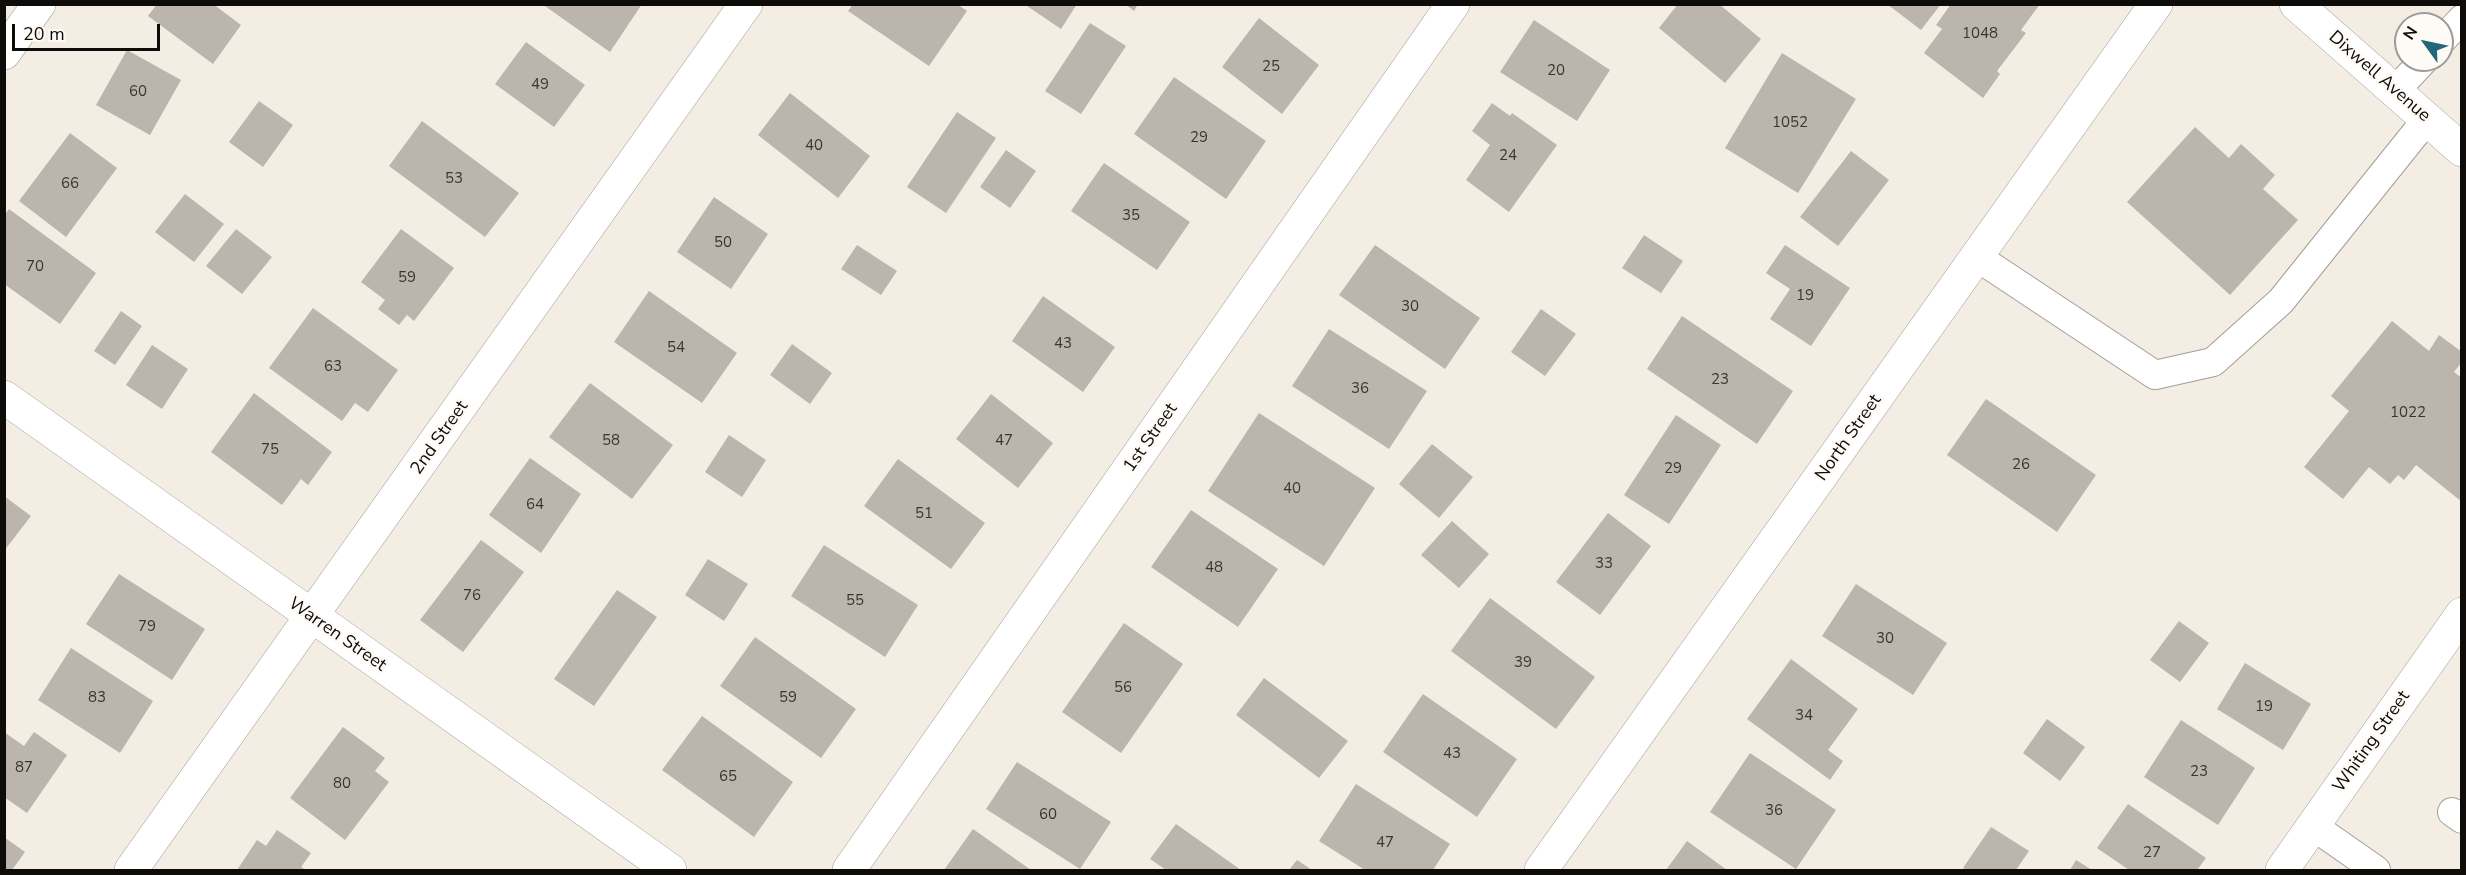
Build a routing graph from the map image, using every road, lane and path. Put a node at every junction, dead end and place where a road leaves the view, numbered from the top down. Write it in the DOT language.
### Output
graph roads {
  1 [pos="39,4"];
  2 [pos="746,4"];
  3 [pos="1453,4"];
  4 [pos="2156,4"];
  5 [pos="2296,4"];
  6 [pos="4,53"];
  7 [pos="2413,72"];
  8 [pos="2395,91"];
  9 [pos="2427,120"];
  10 [pos="2462,150"];
  11 [pos="1977,257"];
  12 [pos="4,397"];
  13 [pos="2462,614"];
  14 [pos="312,617"];
  15 [pos="2313,826"];
  16 [pos="131,870"];
  17 [pos="670,870"];
  18 [pos="849,870"];
  19 [pos="1541,870"];
  20 [pos="2282,870"];
  21 [pos="2376,870"];
  1 -- 6 [label="street"];
  2 -- 14 [label="street, 2nd Street"];
  3 -- 18 [label="street, 1st Street"];
  4 -- 11 [label="street, North Street"];
  5 -- 8 [label="street, Dixwell Avenue"];
  7 -- 8 [label="lane"];
  8 -- 9 [label="street, Dixwell Avenue"];
  9 -- 10 [label="street, Dixwell Avenue"];
  9 -- 11 [label="lane"];
  11 -- 19 [label="street, North Street"];
  12 -- 14 [label="street, Warren Street"];
  13 -- 15 [label="street, Whiting Street"];
  14 -- 16 [label="street, 2nd Street"];
  14 -- 17 [label="street, Warren Street"];
  15 -- 20 [label="street, Whiting Street"];
  15 -- 21 [label="lane"];
}
